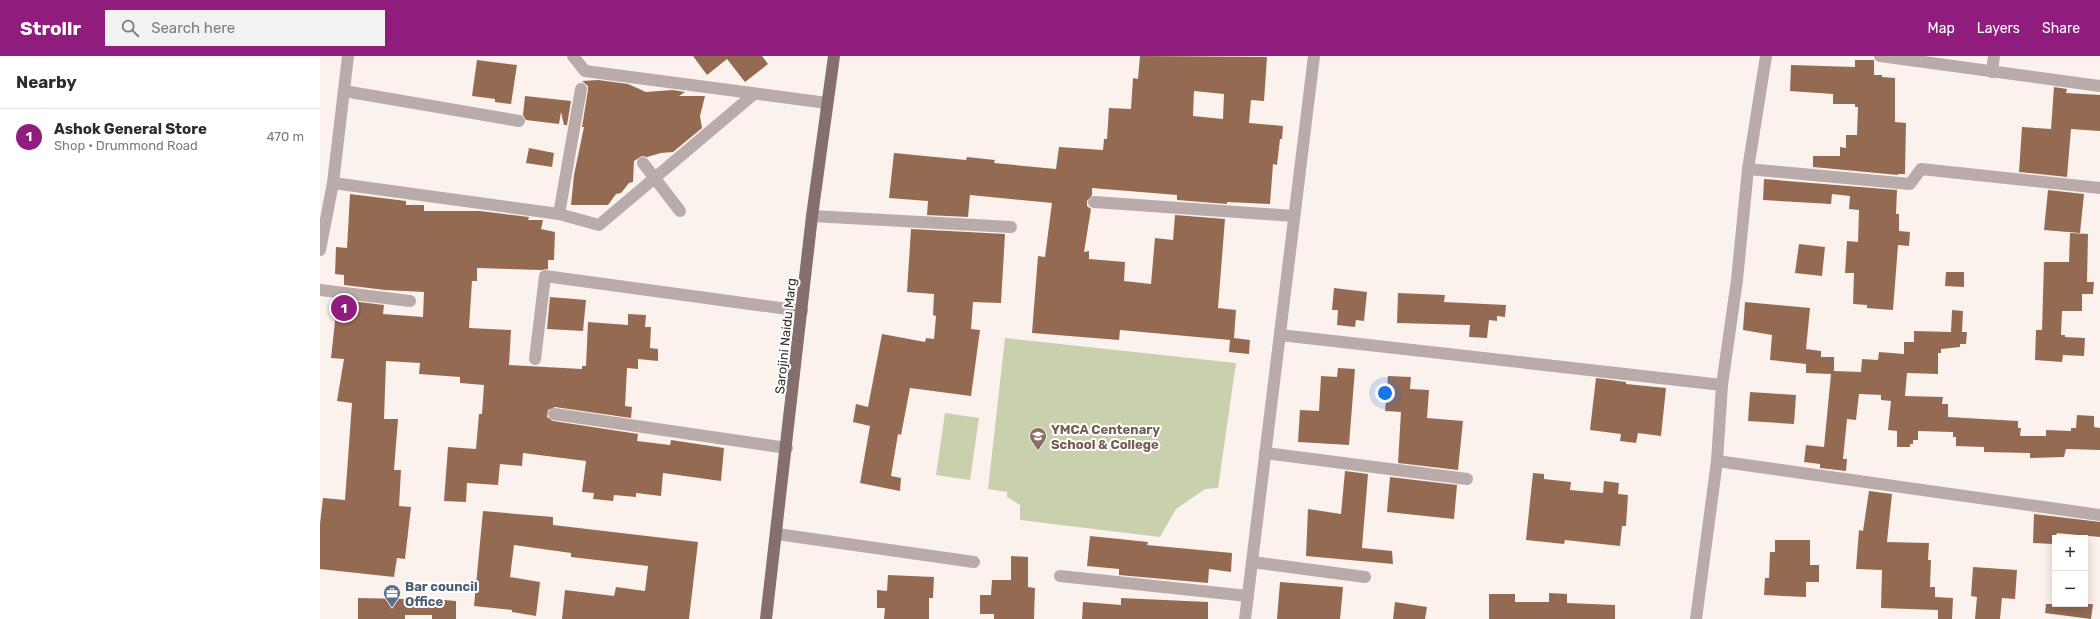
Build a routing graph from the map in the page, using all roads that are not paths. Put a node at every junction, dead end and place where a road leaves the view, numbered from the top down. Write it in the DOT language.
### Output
graph roads {
  1 [pos="348,56"];
  2 [pos="573,56"];
  3 [pos="834,56"];
  4 [pos="1314,56"];
  5 [pos="1766,56"];
  6 [pos="1880,56"];
  7 [pos="1994,56"];
  8 [pos="1992,72"];
  9 [pos="2100,86"];
  10 [pos="581,89"];
  11 [pos="344,91"];
  12 [pos="754,94"];
  13 [pos="828,104"];
  14 [pos="519,121"];
  15 [pos="643,162"];
  16 [pos="1748,169"];
  17 [pos="656,178"];
  18 [pos="333,183"];
  19 [pos="2100,188"];
  20 [pos="1094,202"];
  21 [pos="680,211"];
  22 [pos="559,214"];
  23 [pos="812,216"];
  24 [pos="1294,216"];
  25 [pos="1011,228"];
  26 [pos="320,250"];
  27 [pos="320,290"];
  28 [pos="410,301"];
  29 [pos="802,311"];
  30 [pos="1280,335"];
  31 [pos="535,359"];
  32 [pos="1722,385"];
  33 [pos="554,414"];
  34 [pos="787,448"];
  35 [pos="1265,453"];
  36 [pos="1717,461"];
  37 [pos="1467,479"];
  38 [pos="2100,515"];
  39 [pos="777,534"];
  40 [pos="974,562"];
  41 [pos="1252,562"];
  42 [pos="1060,576"];
  43 [pos="1365,578"];
  44 [pos="1248,596"];
  45 [pos="766,619"];
  46 [pos="1245,619"];
  47 [pos="1696,619"];
  1 -- 11 [label="street"];
  2 -- 12 [label="street"];
  3 -- 13 [label="main road, Sarojini Naidu Marg"];
  4 -- 24 [label="street"];
  5 -- 16 [label="street"];
  6 -- 8 [label="street"];
  7 -- 8 [label="street"];
  8 -- 9 [label="street"];
  10 -- 22 [label="street"];
  11 -- 14 [label="street"];
  11 -- 18 [label="street"];
  12 -- 13 [label="street"];
  12 -- 17 [label="street"];
  13 -- 23 [label="main road, Sarojini Naidu Marg"];
  15 -- 17 [label="street"];
  16 -- 19 [label="street"];
  16 -- 32 [label="street"];
  17 -- 21 [label="street"];
  17 -- 22 [label="street"];
  18 -- 22 [label="street"];
  18 -- 26 [label="street"];
  20 -- 24 [label="street"];
  23 -- 25 [label="street"];
  23 -- 29 [label="main road, Sarojini Naidu Marg"];
  24 -- 30 [label="street"];
  27 -- 28 [label="street"];
  29 -- 31 [label="street"];
  29 -- 34 [label="main road, Sarojini Naidu Marg"];
  30 -- 32 [label="street"];
  30 -- 35 [label="street"];
  32 -- 36 [label="street"];
  33 -- 34 [label="street"];
  34 -- 39 [label="main road, Sarojini Naidu Marg"];
  35 -- 37 [label="street"];
  35 -- 41 [label="street"];
  36 -- 38 [label="street"];
  36 -- 47 [label="street"];
  39 -- 40 [label="street"];
  39 -- 45 [label="main road, Sarojini Naidu Marg"];
  41 -- 43 [label="street"];
  41 -- 44 [label="street"];
  42 -- 44 [label="street"];
  44 -- 46 [label="street"];
}
